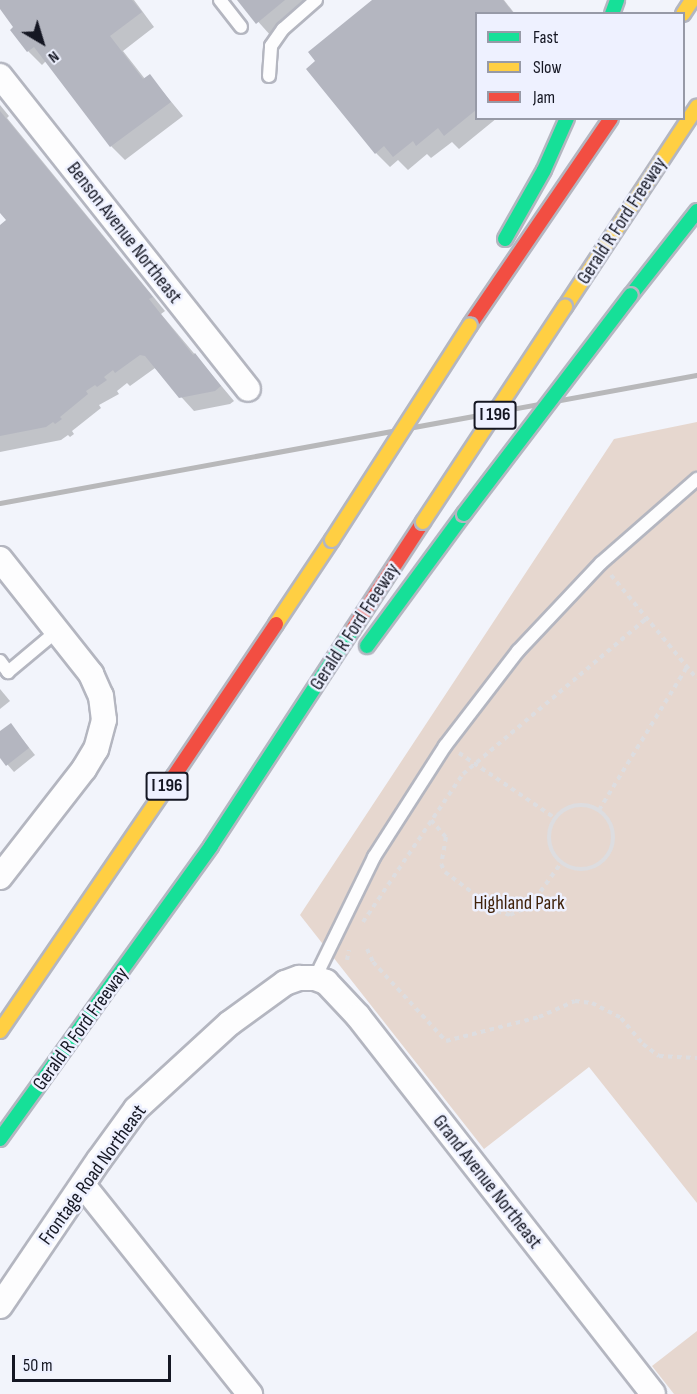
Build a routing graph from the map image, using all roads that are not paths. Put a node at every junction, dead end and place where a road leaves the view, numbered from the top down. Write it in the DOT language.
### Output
graph roads {
  1 [pos="220,0"];
  2 [pos="316,0"];
  3 [pos="241,27"];
  4 [pos="0,76"];
  5 [pos="270,76"];
  6 [pos="697,107"];
  7 [pos="566,120"];
  8 [pos="610,120"];
  9 [pos="697,211"];
  10 [pos="496,254"];
  11 [pos="475,293"];
  12 [pos="470,326"];
  13 [pos="248,389"];
  14 [pos="697,479"];
  15 [pos="2,567"];
  16 [pos="57,632"];
  17 [pos="0,661"];
  18 [pos="357,662"];
  19 [pos="277,771"];
  20 [pos="211,846"];
  21 [pos="0,877"];
  22 [pos="315,978"];
  23 [pos="0,1031"];
  24 [pos="0,1138"];
  25 [pos="83,1185"];
  26 [pos="0,1306"];
  27 [pos="250,1394"];
  28 [pos="653,1394"];
  1 -- 3 [label="lane"];
  2 -- 5 [label="lane"];
  4 -- 13 [label="street, Benson Avenue Northeast"];
  6 -- 20 [label="highway, Gerald R Ford Freeway / I 196, bridge"];
  7 -- 10 [label="highway"];
  8 -- 12 [label="highway, I 196"];
  9 -- 18 [label="highway, bridge"];
  11 -- 12 [label="highway"];
  12 -- 23 [label="highway, I 196, bridge"];
  14 -- 22 [label="lane"];
  15 -- 16 [label="street"];
  16 -- 17 [label="lane"];
  16 -- 21 [label="street"];
  19 -- 20 [label="highway"];
  20 -- 24 [label="highway, Gerald R Ford Freeway / I 196"];
  22 -- 25 [label="street, Frontage Road Northeast"];
  22 -- 28 [label="street, Grand Avenue Northeast"];
  25 -- 26 [label="street, Frontage Road Northeast"];
  25 -- 27 [label="street"];
}
